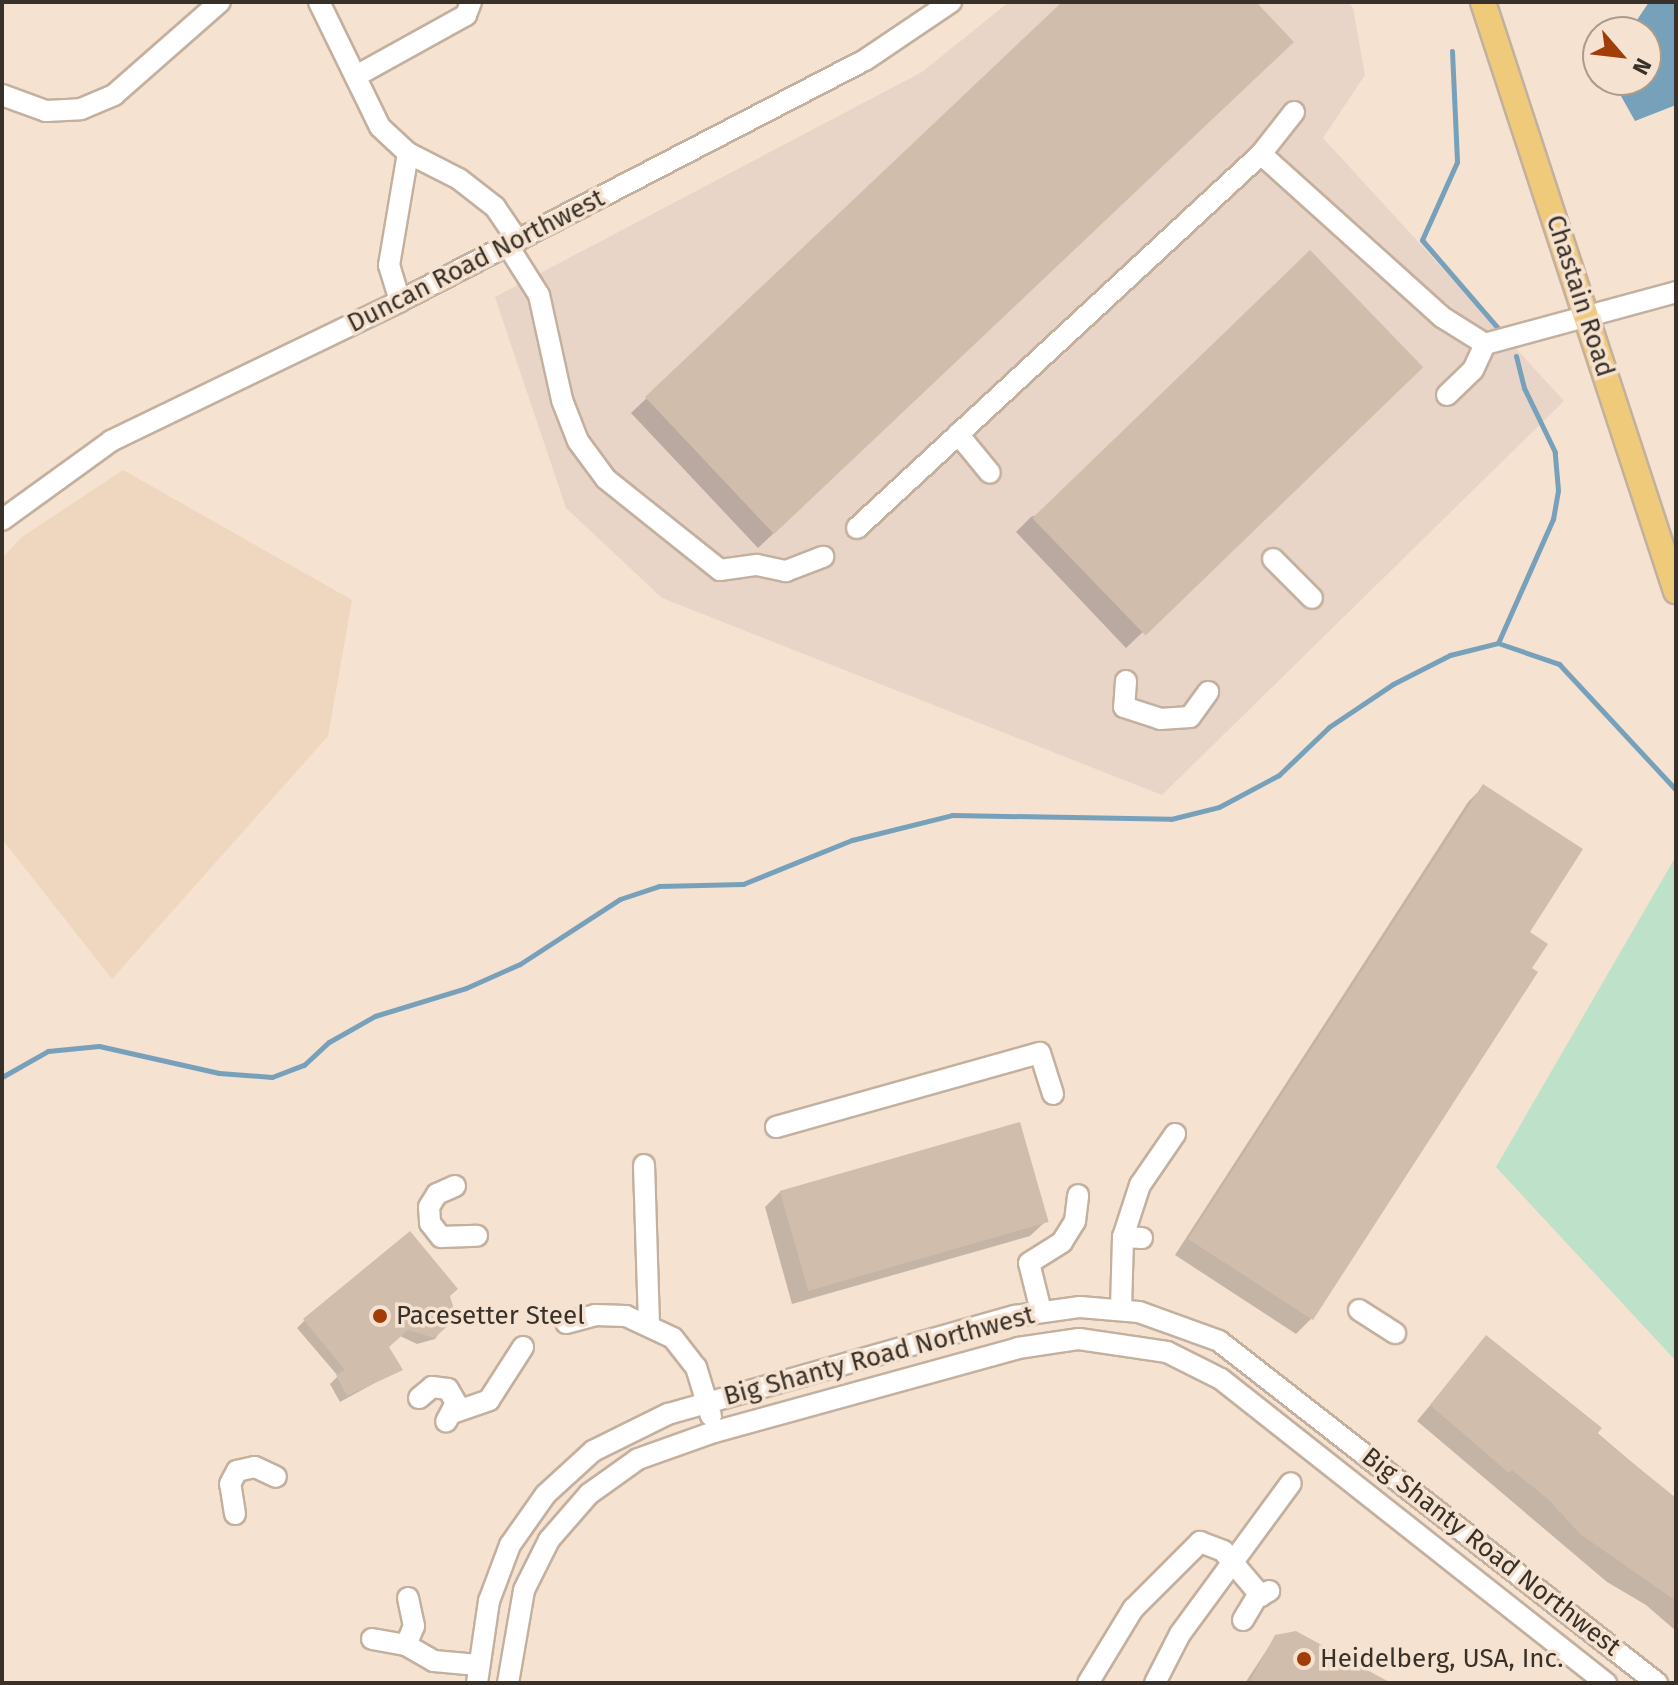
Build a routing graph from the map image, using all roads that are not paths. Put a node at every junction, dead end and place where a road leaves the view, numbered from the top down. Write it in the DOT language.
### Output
graph roads {
  1 [pos="220,2"];
  2 [pos="319,2"];
  3 [pos="471,2"];
  4 [pos="951,2"];
  5 [pos="1483,2"];
  6 [pos="356,76"];
  7 [pos="2,95"];
  8 [pos="1294,112"];
  9 [pos="408,153"];
  10 [pos="1261,154"];
  11 [pos="513,244"];
  12 [pos="1676,292"];
  13 [pos="400,301"];
  14 [pos="1586,317"];
  15 [pos="1485,344"];
  16 [pos="1447,395"];
  17 [pos="958,434"];
  18 [pos="990,473"];
  19 [pos="2,520"];
  20 [pos="857,528"];
  21 [pos="823,557"];
  22 [pos="1273,559"];
  23 [pos="1676,591"];
  24 [pos="1312,598"];
  25 [pos="1126,681"];
  26 [pos="1208,692"];
  27 [pos="1053,1094"];
  28 [pos="776,1127"];
  29 [pos="1175,1134"];
  30 [pos="644,1165"];
  31 [pos="455,1186"];
  32 [pos="1078,1195"];
  33 [pos="477,1236"];
  34 [pos="1121,1309"];
  35 [pos="1359,1310"];
  36 [pos="1041,1311"];
  37 [pos="566,1323"];
  38 [pos="649,1324"];
  39 [pos="1395,1333"];
  40 [pos="523,1347"];
  41 [pos="419,1398"];
  42 [pos="708,1403"];
  43 [pos="714,1432"];
  44 [pos="276,1477"];
  45 [pos="1291,1483"];
  46 [pos="235,1514"];
  47 [pos="1235,1563"];
  48 [pos="408,1598"];
  49 [pos="1243,1620"];
  50 [pos="372,1639"];
  51 [pos="406,1645"];
  52 [pos="478,1674"];
  53 [pos="508,1683"];
  54 [pos="1088,1683"];
  55 [pos="1155,1683"];
  56 [pos="1606,1683"];
  57 [pos="1657,1683"];
  1 -- 7 [label="street"];
  2 -- 6 [label="street"];
  3 -- 6 [label="street"];
  4 -- 11 [label="street, Duncan Road Northwest"];
  5 -- 14 [label="main road, Chastain Road"];
  6 -- 9 [label="street"];
  8 -- 10 [label="street"];
  9 -- 11 [label="street"];
  9 -- 13 [label="street"];
  10 -- 15 [label="street"];
  10 -- 17 [label="street"];
  11 -- 13 [label="street, Duncan Road Northwest"];
  11 -- 21 [label="street"];
  12 -- 14 [label="street"];
  13 -- 19 [label="street, Duncan Road Northwest"];
  14 -- 15 [label="street"];
  14 -- 23 [label="main road, Chastain Road"];
  15 -- 16 [label="street"];
  17 -- 18 [label="street"];
  17 -- 20 [label="street"];
  22 -- 24 [label="street"];
  25 -- 26 [label="street"];
  27 -- 28 [label="street"];
  29 -- 34 [label="street"];
  30 -- 38 [label="street"];
  31 -- 33 [label="street"];
  32 -- 36 [label="street"];
  34 -- 36 [label="street, Big Shanty Road Northwest"];
  34 -- 57 [label="street, Big Shanty Road Northwest"];
  35 -- 39 [label="street"];
  36 -- 42 [label="street, Big Shanty Road Northwest"];
  37 -- 38 [label="street"];
  38 -- 42 [label="street"];
  40 -- 41 [label="street"];
  42 -- 43 [label="street"];
  42 -- 52 [label="street, Big Shanty Road Northwest"];
  43 -- 53 [label="street, Big Shanty Road Northwest"];
  43 -- 56 [label="street, Big Shanty Road Northwest"];
  44 -- 46 [label="street"];
  45 -- 47 [label="street"];
  47 -- 49 [label="street"];
  47 -- 54 [label="street"];
  47 -- 55 [label="street"];
  48 -- 51 [label="street"];
  50 -- 51 [label="street"];
  51 -- 52 [label="street"];
}
